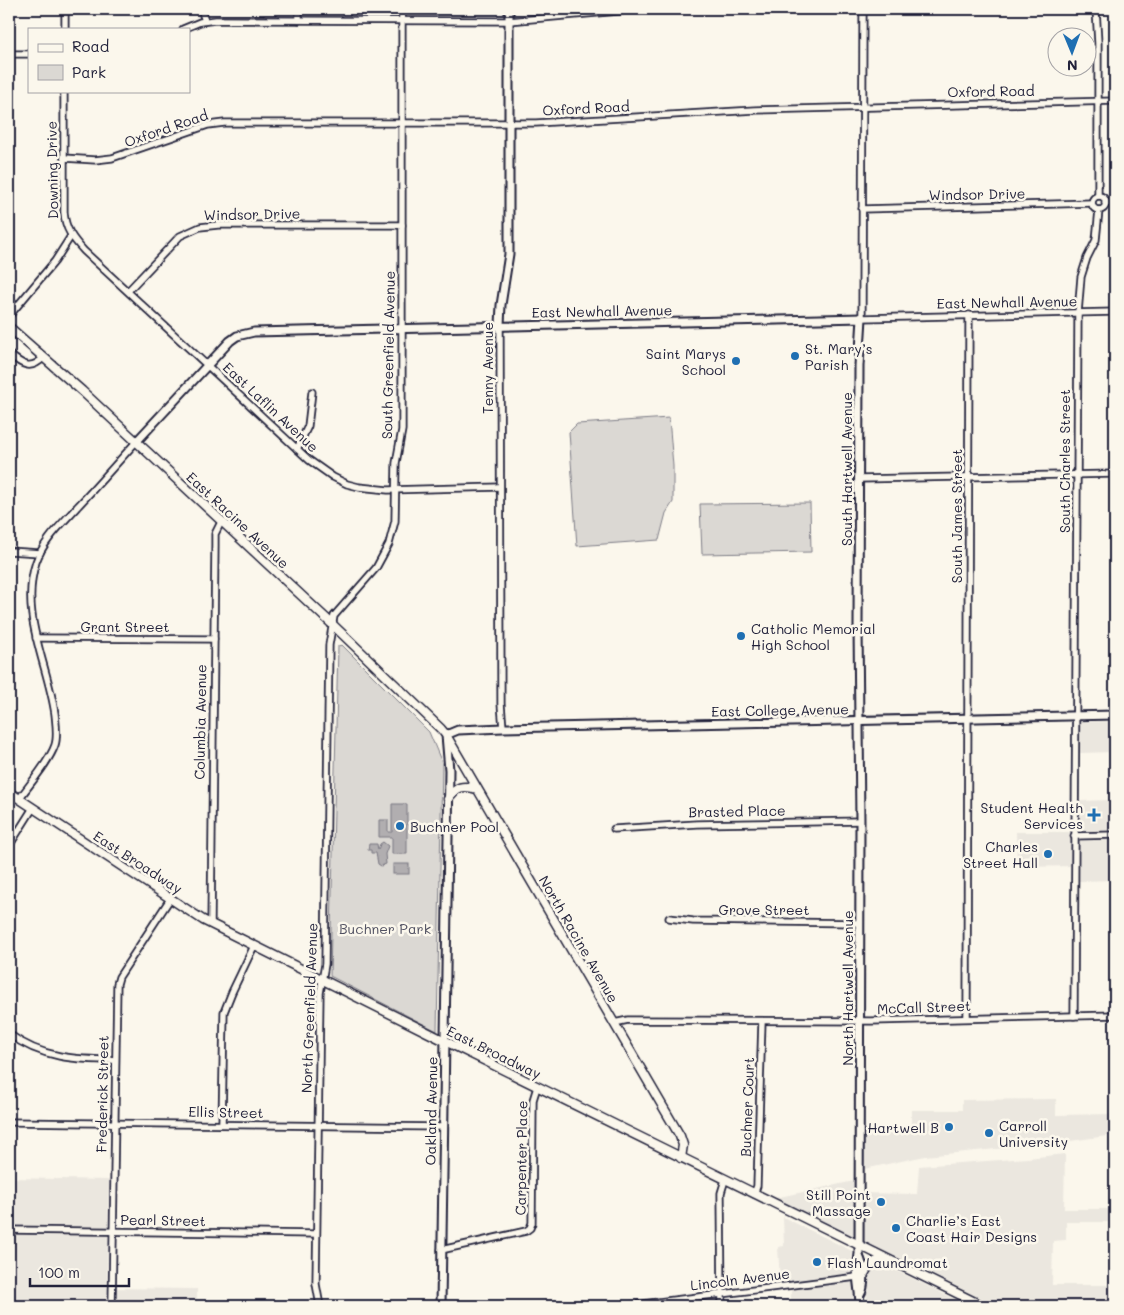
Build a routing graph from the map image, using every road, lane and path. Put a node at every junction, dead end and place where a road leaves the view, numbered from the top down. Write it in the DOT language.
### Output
graph roads {
  1 [pos="65,9"];
  2 [pos="201,9"];
  3 [pos="299,9"];
  4 [pos="402,9"];
  5 [pos="509,9"];
  6 [pos="641,9"];
  7 [pos="863,9"];
  8 [pos="1096,9"];
  9 [pos="299,20"];
  10 [pos="402,20"];
  11 [pos="205,21"];
  12 [pos="509,21"];
  13 [pos="64,28"];
  14 [pos="186,28"];
  15 [pos="9,54"];
  16 [pos="28,54"];
  17 [pos="64,92"];
  18 [pos="1098,101"];
  19 [pos="1115,101"];
  20 [pos="862,106"];
  21 [pos="402,123"];
  22 [pos="509,123"];
  23 [pos="64,158"];
  24 [pos="1098,196"];
  25 [pos="1092,203"];
  26 [pos="1105,203"];
  27 [pos="1115,203"];
  28 [pos="862,209"];
  29 [pos="1099,210"];
  30 [pos="402,226"];
  31 [pos="71,236"];
  32 [pos="128,291"];
  33 [pos="1115,312"];
  34 [pos="1078,313"];
  35 [pos="969,315"];
  36 [pos="9,316"];
  37 [pos="862,318"];
  38 [pos="500,325"];
  39 [pos="9,327"];
  40 [pos="402,328"];
  41 [pos="9,354"];
  42 [pos="44,357"];
  43 [pos="206,365"];
  44 [pos="312,392"];
  45 [pos="136,442"];
  46 [pos="297,449"];
  47 [pos="1115,474"];
  48 [pos="1076,475"];
  49 [pos="969,477"];
  50 [pos="859,479"];
  51 [pos="500,487"];
  52 [pos="396,490"];
  53 [pos="221,522"];
  54 [pos="9,551"];
  55 [pos="40,553"];
  56 [pos="332,624"];
  57 [pos="36,638"];
  58 [pos="214,639"];
  59 [pos="1115,715"];
  60 [pos="1075,716"];
  61 [pos="967,717"];
  62 [pos="859,720"];
  63 [pos="503,728"];
  64 [pos="446,736"];
  65 [pos="328,740"];
  66 [pos="477,789"];
  67 [pos="9,792"];
  68 [pos="448,798"];
  69 [pos="19,799"];
  70 [pos="33,808"];
  71 [pos="860,821"];
  72 [pos="614,829"];
  73 [pos="1115,835"];
  74 [pos="1074,836"];
  75 [pos="9,846"];
  76 [pos="170,898"];
  77 [pos="669,918"];
  78 [pos="860,923"];
  79 [pos="211,924"];
  80 [pos="254,946"];
  81 [pos="322,980"];
  82 [pos="1115,1015"];
  83 [pos="1074,1016"];
  84 [pos="967,1018"];
  85 [pos="762,1021"];
  86 [pos="860,1021"];
  87 [pos="614,1023"];
  88 [pos="9,1034"];
  89 [pos="444,1041"];
  90 [pos="115,1060"];
  91 [pos="537,1087"];
  92 [pos="9,1122"];
  93 [pos="114,1123"];
  94 [pos="222,1124"];
  95 [pos="318,1126"];
  96 [pos="443,1127"];
  97 [pos="681,1158"];
  98 [pos="725,1180"];
  99 [pos="754,1194"];
  100 [pos="9,1230"];
  101 [pos="113,1232"];
  102 [pos="316,1234"];
  103 [pos="859,1245"];
  104 [pos="441,1250"];
  105 [pos="891,1261"];
  106 [pos="860,1276"];
  107 [pos="722,1294"];
  108 [pos="112,1306"];
  109 [pos="320,1306"];
  110 [pos="441,1306"];
  111 [pos="626,1306"];
  112 [pos="722,1306"];
  113 [pos="860,1306"];
  114 [pos="983,1306"];
  1 -- 13 [label="street"];
  2 -- 11 [label="street"];
  3 -- 9 [label="street"];
  4 -- 10 [label="street, South Greenfield Avenue"];
  5 -- 12 [label="street, Tenny Avenue"];
  6 -- 12 [label="street"];
  7 -- 20 [label="street, South Hartwell Avenue"];
  8 -- 18 [label="street"];
  9 -- 10 [label="street"];
  9 -- 11 [label="street"];
  10 -- 12 [label="street"];
  10 -- 21 [label="street, South Greenfield Avenue"];
  11 -- 14 [label="street"];
  12 -- 22 [label="street, Tenny Avenue"];
  15 -- 16 [label="street"];
  17 -- 23 [label="street, Downing Drive"];
  18 -- 19 [label="street, Oxford Road"];
  18 -- 20 [label="street, Oxford Road"];
  18 -- 24 [label="street"];
  20 -- 22 [label="street, Oxford Road"];
  20 -- 28 [label="street, South Hartwell Avenue"];
  21 -- 22 [label="street, Oxford Road"];
  21 -- 23 [label="street, Oxford Road"];
  21 -- 30 [label="street, South Greenfield Avenue"];
  22 -- 38 [label="street, Tenny Avenue"];
  23 -- 31 [label="street, Downing Drive"];
  24 -- 25 [label="street"];
  24 -- 26 [label="street"];
  25 -- 28 [label="street, Windsor Drive"];
  25 -- 29 [label="street"];
  26 -- 27 [label="street"];
  26 -- 29 [label="street"];
  28 -- 37 [label="street, South Hartwell Avenue"];
  29 -- 34 [label="street, South Charles Street"];
  30 -- 32 [label="street, Windsor Drive"];
  30 -- 40 [label="street, South Greenfield Avenue"];
  31 -- 32 [label="street, East Laflin Avenue"];
  31 -- 36 [label="street, Downing Drive"];
  32 -- 43 [label="street, East Laflin Avenue"];
  33 -- 34 [label="street, East Newhall Avenue"];
  34 -- 35 [label="street, East Newhall Avenue"];
  34 -- 48 [label="street, South Charles Street"];
  35 -- 37 [label="street, East Newhall Avenue"];
  35 -- 49 [label="street, South James Street"];
  37 -- 38 [label="street, East Newhall Avenue"];
  37 -- 50 [label="street, South Hartwell Avenue"];
  38 -- 40 [label="street, East Newhall Avenue"];
  38 -- 51 [label="street, Tenny Avenue"];
  39 -- 42 [label="main road, East Racine Avenue"];
  40 -- 43 [label="street, East Newhall Avenue"];
  40 -- 52 [label="street, South Greenfield Avenue"];
  41 -- 42 [label="street"];
  42 -- 45 [label="main road, East Racine Avenue"];
  43 -- 45 [label="street, East Newhall Avenue"];
  43 -- 46 [label="street, East Laflin Avenue"];
  44 -- 46 [label="street"];
  45 -- 53 [label="main road, East Racine Avenue"];
  45 -- 55 [label="street"];
  46 -- 52 [label="street, East Laflin Avenue"];
  47 -- 48 [label="street"];
  48 -- 49 [label="street"];
  48 -- 60 [label="street, South Charles Street"];
  49 -- 50 [label="street"];
  49 -- 61 [label="street, South James Street"];
  50 -- 62 [label="street, South Hartwell Avenue"];
  51 -- 52 [label="street, East Laflin Avenue"];
  51 -- 63 [label="street, Tenny Avenue"];
  52 -- 56 [label="street, South Greenfield Avenue"];
  53 -- 56 [label="main road, East Racine Avenue"];
  53 -- 58 [label="street, Columbia Avenue"];
  54 -- 55 [label="street"];
  55 -- 57 [label="street"];
  56 -- 64 [label="main road, East Racine Avenue"];
  56 -- 65 [label="street, South Greenfield Avenue"];
  57 -- 58 [label="street, Grant Street"];
  57 -- 69 [label="street"];
  58 -- 79 [label="street, Columbia Avenue"];
  59 -- 60 [label="street, East College Avenue"];
  60 -- 61 [label="street, East College Avenue"];
  60 -- 74 [label="street, South Charles Street"];
  61 -- 62 [label="street, East College Avenue"];
  61 -- 84 [label="street, South James Street"];
  62 -- 63 [label="street, East College Avenue"];
  62 -- 71 [label="street, North Hartwell Avenue"];
  63 -- 64 [label="street, East College Avenue"];
  64 -- 66 [label="main road, North Racine Avenue"];
  64 -- 68 [label="street, Oakland Avenue"];
  65 -- 81 [label="street, North Greenfield Avenue"];
  66 -- 68 [label="main road"];
  66 -- 87 [label="main road, North Racine Avenue"];
  67 -- 69 [label="main road, East Broadway"];
  68 -- 89 [label="street, Oakland Avenue"];
  69 -- 70 [label="main road, East Broadway"];
  70 -- 75 [label="street"];
  70 -- 76 [label="main road, East Broadway"];
  71 -- 72 [label="street, Brasted Place"];
  71 -- 78 [label="street, North Hartwell Avenue"];
  73 -- 74 [label="street"];
  74 -- 83 [label="street, South Charles Street"];
  76 -- 79 [label="main road, East Broadway"];
  76 -- 90 [label="street, Frederick Street"];
  77 -- 78 [label="street, Grove Street"];
  78 -- 86 [label="street, North Hartwell Avenue"];
  79 -- 80 [label="main road, East Broadway"];
  80 -- 81 [label="main road, East Broadway"];
  80 -- 94 [label="street"];
  81 -- 89 [label="main road, East Broadway"];
  81 -- 95 [label="street, North Greenfield Avenue"];
  82 -- 83 [label="street, McCall Street"];
  83 -- 84 [label="street, McCall Street"];
  84 -- 86 [label="street, McCall Street"];
  85 -- 86 [label="street, McCall Street"];
  85 -- 87 [label="street, McCall Street"];
  85 -- 99 [label="street, Buchner Court"];
  86 -- 103 [label="street, North Hartwell Avenue"];
  87 -- 97 [label="main road, North Racine Avenue"];
  88 -- 90 [label="street"];
  89 -- 91 [label="main road, East Broadway"];
  89 -- 96 [label="street, Oakland Avenue"];
  90 -- 93 [label="street, Frederick Street"];
  91 -- 97 [label="main road, East Broadway"];
  91 -- 104 [label="street, Carpenter Place"];
  92 -- 93 [label="street, Ellis Street"];
  93 -- 94 [label="street, Ellis Street"];
  93 -- 101 [label="street, Frederick Street"];
  94 -- 95 [label="street, Ellis Street"];
  95 -- 96 [label="street, Ellis Street"];
  95 -- 102 [label="street, North Greenfield Avenue"];
  96 -- 104 [label="street, Oakland Avenue"];
  97 -- 98 [label="main road, East Broadway"];
  98 -- 99 [label="main road, East Broadway"];
  98 -- 107 [label="street"];
  99 -- 103 [label="main road, East Broadway"];
  100 -- 101 [label="street, Pearl Street"];
  101 -- 102 [label="street, Pearl Street"];
  101 -- 108 [label="street, Frederick Street"];
  102 -- 109 [label="street, North Greenfield Avenue"];
  103 -- 105 [label="main road, East Broadway"];
  103 -- 106 [label="street, North Hartwell Avenue"];
  104 -- 110 [label="street, Oakland Avenue"];
  105 -- 106 [label="main road"];
  105 -- 114 [label="main road, East Broadway"];
  106 -- 107 [label="street, Lincoln Avenue"];
  106 -- 113 [label="street, North Hartwell Avenue"];
  107 -- 111 [label="street, Lincoln Avenue"];
  107 -- 112 [label="street"];
}
